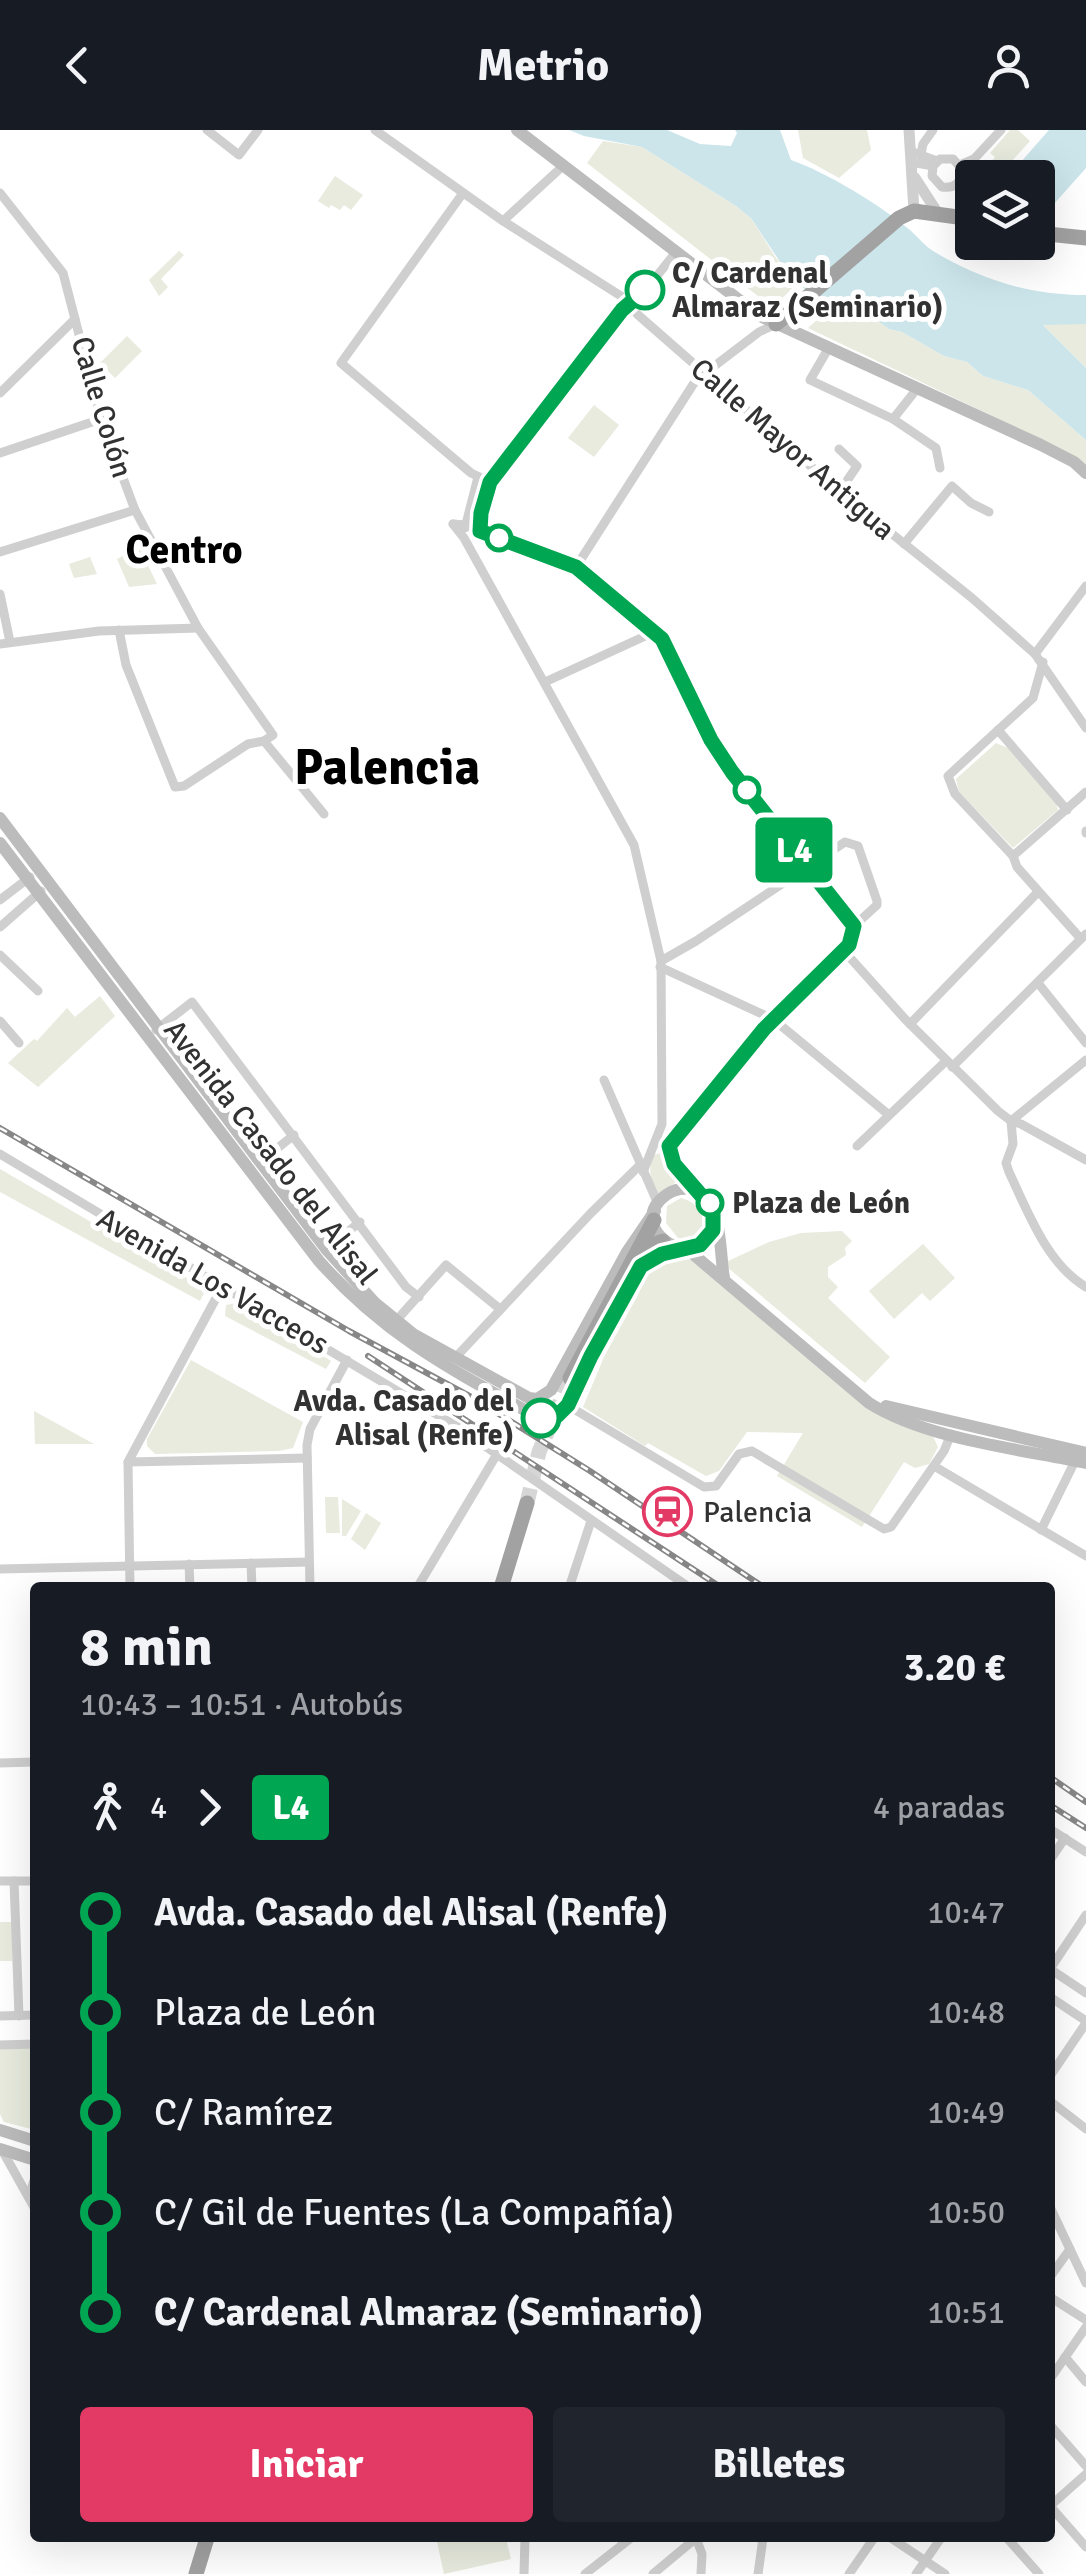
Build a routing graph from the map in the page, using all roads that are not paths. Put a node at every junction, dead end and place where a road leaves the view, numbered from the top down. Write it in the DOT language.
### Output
graph roads {
  1 [pos="206,130"];
  2 [pos="258,130"];
  3 [pos="375,130"];
  4 [pos="517,130"];
  5 [pos="909,130"];
  6 [pos="932,130"];
  7 [pos="1001,130"];
  8 [pos="914,159"];
  9 [pos="971,160"];
  10 [pos="955,161"];
  11 [pos="935,164"];
  12 [pos="564,165"];
  13 [pos="955,183"];
  14 [pos="464,193"];
  15 [pos="0,194"];
  16 [pos="937,212"];
  17 [pos="907,214"];
  18 [pos="955,216"];
  19 [pos="504,222"];
  20 [pos="1086,228"];
  21 [pos="1055,229"];
  22 [pos="1055,233"];
  23 [pos="1086,238"];
  24 [pos="676,252"];
  25 [pos="630,306"];
  26 [pos="75,319"];
  27 [pos="782,320"];
  28 [pos="828,349"];
  29 [pos="706,374"];
  30 [pos="916,390"];
  31 [pos="0,391"];
  32 [pos="100,419"];
  33 [pos="893,420"];
  34 [pos="839,449"];
  35 [pos="0,453"];
  36 [pos="940,468"];
  37 [pos="1086,473"];
  38 [pos="478,477"];
  39 [pos="490,482"];
  40 [pos="840,491"];
  41 [pos="135,510"];
  42 [pos="990,512"];
  43 [pos="467,513"];
  44 [pos="481,513"];
  45 [pos="453,524"];
  46 [pos="465,525"];
  47 [pos="484,532"];
  48 [pos="464,538"];
  49 [pos="904,544"];
  50 [pos="468,549"];
  51 [pos="0,552"];
  52 [pos="576,567"];
  53 [pos="1086,586"];
  54 [pos="0,594"];
  55 [pos="198,628"];
  56 [pos="119,630"];
  57 [pos="654,632"];
  58 [pos="5,643"];
  59 [pos="1039,658"];
  60 [pos="546,682"];
  61 [pos="1086,728"];
  62 [pos="998,730"];
  63 [pos="269,738"];
  64 [pos="1086,792"];
  65 [pos="1067,810"];
  66 [pos="324,814"];
  67 [pos="0,818"];
  68 [pos="0,843"];
  69 [pos="1013,856"];
  70 [pos="808,867"];
  71 [pos="44,875"];
  72 [pos="27,878"];
  73 [pos="1038,892"];
  74 [pos="40,894"];
  75 [pos="0,900"];
  76 [pos="854,926"];
  77 [pos="0,927"];
  78 [pos="1084,936"];
  79 [pos="844,952"];
  80 [pos="0,955"];
  81 [pos="660,964"];
  82 [pos="1038,984"];
  83 [pos="38,991"];
  84 [pos="773,1019"];
  85 [pos="0,1021"];
  86 [pos="910,1024"];
  87 [pos="160,1027"];
  88 [pos="146,1036"];
  89 [pos="1086,1043"];
  90 [pos="19,1044"];
  91 [pos="1086,1060"];
  92 [pos="949,1064"];
  93 [pos="604,1080"];
  94 [pos="889,1115"];
  95 [pos="1010,1121"];
  96 [pos="294,1135"];
  97 [pos="857,1146"];
  98 [pos="0,1154"];
  99 [pos="1086,1160"];
  100 [pos="260,1162"];
  101 [pos="642,1169"];
  102 [pos="698,1192"];
  103 [pos="655,1212"];
  104 [pos="714,1216"];
  105 [pos="360,1222"];
  106 [pos="663,1241"];
  107 [pos="683,1249"];
  108 [pos="326,1250"];
  109 [pos="631,1264"];
  110 [pos="724,1278"];
  111 [pos="222,1287"];
  112 [pos="1086,1287"];
  113 [pos="419,1296"];
  114 [pos="500,1309"];
  115 [pos="392,1324"];
  116 [pos="455,1358"];
  117 [pos="347,1360"];
  118 [pos="570,1378"];
  119 [pos="552,1390"];
  120 [pos="862,1394"];
  121 [pos="568,1405"];
  122 [pos="906,1413"];
  123 [pos="951,1434"];
  124 [pos="998,1434"];
  125 [pos="496,1454"];
  126 [pos="307,1458"];
  127 [pos="1083,1458"];
  128 [pos="128,1462"];
  129 [pos="934,1466"];
  130 [pos="527,1503"];
  131 [pos="591,1521"];
  132 [pos="1040,1530"];
  133 [pos="1086,1556"];
  134 [pos="309,1562"];
  135 [pos="251,1563"];
  136 [pos="189,1564"];
  137 [pos="129,1566"];
  138 [pos="0,1568"];
  139 [pos="130,1582"];
  140 [pos="190,1582"];
  141 [pos="252,1582"];
  142 [pos="310,1582"];
  143 [pos="421,1582"];
  144 [pos="503,1582"];
  145 [pos="572,1582"];
  146 [pos="675,1582"];
  147 [pos="30,1762"];
  148 [pos="0,1763"];
  149 [pos="1055,1832"];
  150 [pos="1064,1838"];
  151 [pos="1055,1852"];
  152 [pos="1086,1852"];
  153 [pos="0,1881"];
  154 [pos="14,1881"];
  155 [pos="30,1881"];
  156 [pos="1086,1914"];
  157 [pos="1055,1961"];
  158 [pos="1055,1972"];
  159 [pos="1086,1994"];
  160 [pos="1055,2000"];
  161 [pos="30,2015"];
  162 [pos="0,2016"];
  163 [pos="18,2016"];
  164 [pos="1086,2022"];
  165 [pos="30,2044"];
  166 [pos="0,2045"];
  167 [pos="1055,2068"];
  168 [pos="1055,2105"];
  169 [pos="1086,2129"];
  170 [pos="3,2130"];
  171 [pos="30,2139"];
  172 [pos="1,2150"];
  173 [pos="30,2159"];
  174 [pos="30,2193"];
  175 [pos="29,2196"];
  176 [pos="1055,2218"];
  177 [pos="1070,2249"];
  178 [pos="1055,2269"];
  179 [pos="1086,2283"];
  180 [pos="1055,2301"];
  181 [pos="1086,2323"];
  182 [pos="1065,2358"];
  183 [pos="1055,2372"];
  184 [pos="1086,2382"];
  185 [pos="1055,2431"];
  186 [pos="1086,2466"];
  187 [pos="1086,2474"];
  188 [pos="1055,2502"];
  189 [pos="1055,2512"];
  190 [pos="525,2542"];
  191 [pos="625,2542"];
  192 [pos="691,2542"];
  193 [pos="698,2542"];
  194 [pos="762,2542"];
  195 [pos="871,2542"];
  196 [pos="897,2542"];
  197 [pos="938,2542"];
  198 [pos="1012,2542"];
  199 [pos="201,2546"];
  200 [pos="1086,2547"];
  201 [pos="925,2560"];
  202 [pos="759,2568"];
  203 [pos="590,2573"];
  204 [pos="196,2574"];
  205 [pos="524,2574"];
  206 [pos="652,2574"];
  207 [pos="701,2574"];
  208 [pos="766,2574"];
  209 [pos="848,2574"];
  210 [pos="916,2574"];
  211 [pos="945,2574"];
  212 [pos="1039,2574"];
  1 -- 2 [label="street"];
  3 -- 14 [label="street, Calle Mayor Antigua"];
  4 -- 12 [label="main road"];
  5 -- 8 [label="street"];
  6 -- 8 [label="street"];
  7 -- 9 [label="street"];
  8 -- 11 [label="street"];
  8 -- 16 [label="street"];
  8 -- 17 [label="street"];
  10 -- 11 [label="street"];
  11 -- 13 [label="street"];
  12 -- 19 [label="street"];
  12 -- 24 [label="main road"];
  14 -- 19 [label="street, Calle Mayor Antigua"];
  14 -- 38 [label="street"];
  15 -- 26 [label="street, Calle Colón"];
  16 -- 17 [label="highway"];
  16 -- 18 [label="highway"];
  17 -- 27 [label="highway"];
  19 -- 25 [label="street, Calle Mayor Antigua"];
  20 -- 21 [label="highway"];
  22 -- 23 [label="highway"];
  24 -- 25 [label="street"];
  24 -- 27 [label="main road"];
  25 -- 29 [label="street, Calle Mayor Antigua"];
  25 -- 39 [label="street"];
  26 -- 31 [label="street"];
  26 -- 32 [label="street, Calle Colón"];
  27 -- 28 [label="main road"];
  27 -- 29 [label="street"];
  28 -- 30 [label="main road"];
  28 -- 33 [label="street"];
  29 -- 40 [label="street, Calle Mayor Antigua"];
  29 -- 52 [label="street"];
  30 -- 33 [label="street"];
  30 -- 37 [label="main road"];
  32 -- 35 [label="street"];
  32 -- 41 [label="street, Calle Colón"];
  33 -- 36 [label="street"];
  34 -- 40 [label="street"];
  38 -- 39 [label="street"];
  38 -- 43 [label="street"];
  39 -- 44 [label="street"];
  40 -- 49 [label="street, Calle Mayor Antigua"];
  41 -- 51 [label="street"];
  41 -- 55 [label="street, Calle Colón"];
  42 -- 49 [label="street"];
  43 -- 45 [label="street"];
  43 -- 46 [label="street"];
  44 -- 46 [label="street"];
  44 -- 47 [label="street"];
  45 -- 46 [label="street"];
  45 -- 48 [label="street"];
  46 -- 47 [label="street"];
  46 -- 48 [label="street"];
  47 -- 50 [label="street"];
  47 -- 52 [label="street"];
  48 -- 50 [label="street"];
  49 -- 59 [label="street, Calle Mayor Antigua"];
  50 -- 60 [label="street"];
  52 -- 57 [label="street"];
  53 -- 59 [label="street"];
  54 -- 58 [label="street"];
  55 -- 56 [label="street"];
  55 -- 63 [label="street, Calle Colón"];
  56 -- 58 [label="street"];
  56 -- 63 [label="street"];
  57 -- 60 [label="street"];
  57 -- 70 [label="street"];
  59 -- 61 [label="street, Calle Mayor Antigua"];
  59 -- 62 [label="street"];
  60 -- 81 [label="street"];
  62 -- 65 [label="street"];
  62 -- 69 [label="street"];
  63 -- 66 [label="street, Calle Colón"];
  64 -- 65 [label="street"];
  65 -- 69 [label="street"];
  67 -- 71 [label="main road, Avenida Casado del Alisal"];
  68 -- 72 [label="main road, Avenida Casado del Alisal"];
  69 -- 73 [label="street"];
  70 -- 76 [label="street"];
  70 -- 76 [label="street"];
  70 -- 81 [label="street"];
  71 -- 72 [label="street"];
  71 -- 74 [label="street"];
  71 -- 87 [label="main road, Avenida Casado del Alisal"];
  72 -- 74 [label="main road, Avenida Casado del Alisal"];
  72 -- 75 [label="street"];
  73 -- 78 [label="street"];
  73 -- 86 [label="street"];
  74 -- 77 [label="street"];
  74 -- 88 [label="main road, Avenida Casado del Alisal"];
  76 -- 79 [label="street"];
  78 -- 82 [label="street"];
  79 -- 84 [label="street"];
  79 -- 86 [label="street"];
  80 -- 83 [label="street"];
  81 -- 84 [label="street"];
  81 -- 101 [label="street"];
  82 -- 89 [label="street"];
  82 -- 92 [label="street"];
  84 -- 94 [label="street"];
  84 -- 102 [label="street"];
  85 -- 90 [label="street"];
  86 -- 92 [label="street"];
  87 -- 88 [label="street"];
  87 -- 96 [label="street"];
  87 -- 100 [label="main road, Avenida Casado del Alisal"];
  88 -- 115 [label="main road, Avenida Casado del Alisal"];
  91 -- 95 [label="street"];
  92 -- 94 [label="street"];
  92 -- 95 [label="street"];
  93 -- 101 [label="street"];
  94 -- 97 [label="street"];
  95 -- 99 [label="street"];
  95 -- 112 [label="street"];
  96 -- 100 [label="street"];
  96 -- 105 [label="street"];
  98 -- 111 [label="street, Avenida Los Vacceos"];
  100 -- 108 [label="main road, Avenida Casado del Alisal"];
  101 -- 103 [label="street"];
  101 -- 114 [label="street"];
  102 -- 103 [label="main road"];
  102 -- 104 [label="main road"];
  103 -- 106 [label="main road"];
  103 -- 109 [label="highway"];
  103 -- 119 [label="main road"];
  104 -- 107 [label="main road"];
  104 -- 110 [label="main road"];
  105 -- 108 [label="street"];
  105 -- 113 [label="street"];
  106 -- 107 [label="main road"];
  106 -- 109 [label="highway"];
  107 -- 110 [label="main road"];
  107 -- 121 [label="main road"];
  108 -- 115 [label="main road, Avenida Casado del Alisal"];
  109 -- 118 [label="highway"];
  110 -- 120 [label="main road"];
  111 -- 117 [label="street, Avenida Los Vacceos"];
  111 -- 128 [label="street"];
  113 -- 114 [label="street"];
  113 -- 115 [label="street"];
  114 -- 116 [label="street"];
  115 -- 116 [label="main road, Avenida Casado del Alisal"];
  115 -- 121 [label="main road, Avenida Casado del Alisal"];
  116 -- 119 [label="main road, Avenida Casado del Alisal"];
  117 -- 125 [label="street, Avenida Los Vacceos"];
  117 -- 126 [label="street"];
  119 -- 121 [label="street"];
  120 -- 122 [label="main road"];
  120 -- 123 [label="main road"];
  121 -- 129 [label="street"];
  122 -- 123 [label="main road"];
  122 -- 124 [label="main road"];
  123 -- 124 [label="main road"];
  123 -- 127 [label="main road"];
  123 -- 129 [label="street"];
  124 -- 127 [label="main road"];
  125 -- 131 [label="street, Avenida Los Vacceos"];
  125 -- 143 [label="street"];
  126 -- 128 [label="street"];
  126 -- 134 [label="street"];
  127 -- 132 [label="street"];
  128 -- 137 [label="street"];
  129 -- 132 [label="street"];
  130 -- 144 [label="highway"];
  131 -- 145 [label="street"];
  131 -- 146 [label="street, Avenida Los Vacceos"];
  132 -- 133 [label="street"];
  134 -- 135 [label="street"];
  134 -- 142 [label="street"];
  135 -- 136 [label="street"];
  135 -- 141 [label="street"];
  136 -- 137 [label="street"];
  136 -- 140 [label="street"];
  137 -- 138 [label="street"];
  137 -- 139 [label="street"];
  147 -- 148 [label="street"];
  149 -- 150 [label="street"];
  150 -- 151 [label="street"];
  150 -- 152 [label="street"];
  153 -- 154 [label="street"];
  154 -- 155 [label="street"];
  154 -- 163 [label="street"];
  156 -- 157 [label="street"];
  158 -- 159 [label="street"];
  160 -- 164 [label="street"];
  161 -- 163 [label="street"];
  162 -- 163 [label="street"];
  164 -- 167 [label="street"];
  165 -- 166 [label="street"];
  168 -- 169 [label="street"];
  170 -- 171 [label="main road"];
  172 -- 173 [label="main road"];
  172 -- 175 [label="street"];
  174 -- 175 [label="street"];
  176 -- 177 [label="street"];
  177 -- 178 [label="street"];
  177 -- 179 [label="street"];
  180 -- 181 [label="street"];
  181 -- 182 [label="street"];
  182 -- 183 [label="street"];
  182 -- 184 [label="street"];
  185 -- 186 [label="street"];
  187 -- 188 [label="street"];
  189 -- 200 [label="street"];
  190 -- 205 [label="street"];
  191 -- 203 [label="street"];
  192 -- 206 [label="street"];
  193 -- 207 [label="street"];
  194 -- 202 [label="street"];
  195 -- 209 [label="street"];
  196 -- 201 [label="street"];
  197 -- 201 [label="street"];
  198 -- 212 [label="street"];
  199 -- 204 [label="highway"];
  201 -- 210 [label="street"];
  201 -- 211 [label="street"];
  202 -- 208 [label="street"];
}
